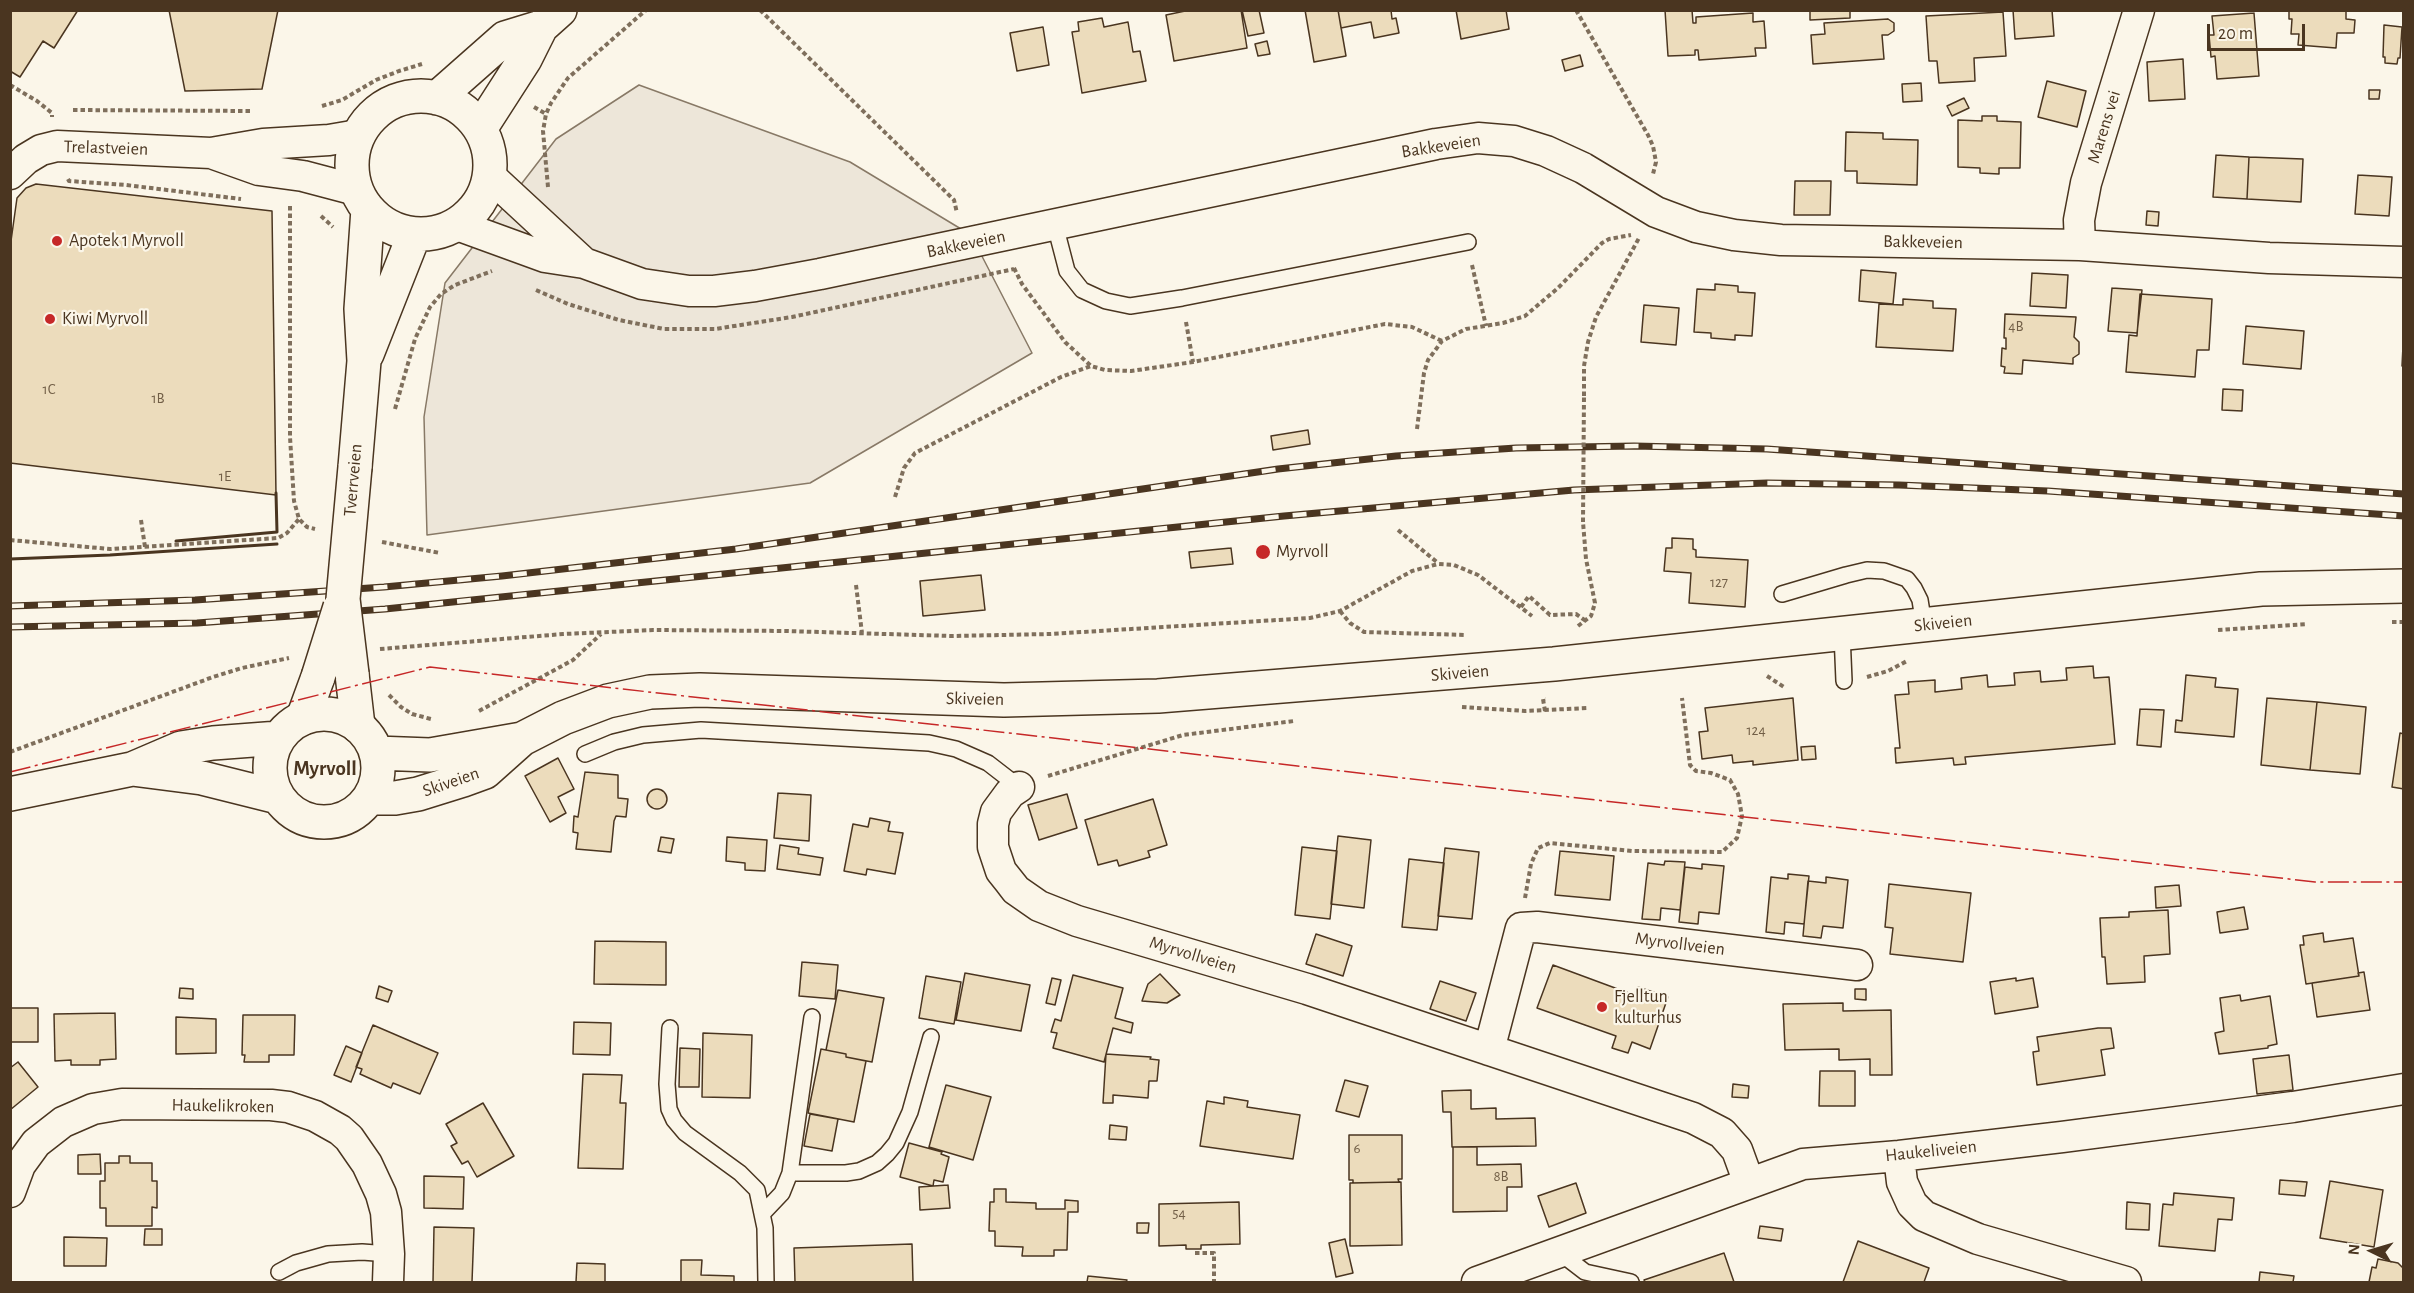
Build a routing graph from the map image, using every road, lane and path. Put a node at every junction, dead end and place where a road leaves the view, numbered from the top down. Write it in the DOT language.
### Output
graph roads {
  1 [pos="646,10"];
  2 [pos="760,10"];
  3 [pos="1576,10"];
  4 [pos="2139,10"];
  5 [pos="550,19"];
  6 [pos="432,61"];
  7 [pos="10,86"];
  8 [pos="437,98"];
  9 [pos="314,108"];
  10 [pos="73,110"];
  11 [pos="262,111"];
  12 [pos="52,113"];
  13 [pos="480,129"];
  14 [pos="358,135"];
  15 [pos="212,153"];
  16 [pos="10,174"];
  17 [pos="490,176"];
  18 [pos="548,191"];
  19 [pos="362,200"];
  20 [pos="1639,201"];
  21 [pos="290,204"];
  22 [pos="320,215"];
  23 [pos="457,225"];
  24 [pos="1055,225"];
  25 [pos="337,233"];
  26 [pos="414,235"];
  27 [pos="1004,236"];
  28 [pos="1468,242"];
  29 [pos="963,244"];
  30 [pos="2080,245"];
  31 [pos="2403,262"];
  32 [pos="584,263"];
  33 [pos="500,265"];
  34 [pos="1182,298"];
  35 [pos="1486,326"];
  36 [pos="1442,341"];
  37 [pos="364,361"];
  38 [pos="1193,362"];
  39 [pos="1092,366"];
  40 [pos="392,417"];
  41 [pos="1417,429"];
  42 [pos="895,497"];
  43 [pos="298,519"];
  44 [pos="141,520"];
  45 [pos="1398,530"];
  46 [pos="324,532"];
  47 [pos="10,540"];
  48 [pos="380,542"];
  49 [pos="145,547"];
  50 [pos="440,553"];
  51 [pos="1438,564"];
  52 [pos="856,585"];
  53 [pos="2403,586"];
  54 [pos="1782,594"];
  55 [pos="342,599"];
  56 [pos="1521,607"];
  57 [pos="1341,611"];
  58 [pos="1532,616"];
  59 [pos="1587,621"];
  60 [pos="2382,622"];
  61 [pos="2403,622"];
  62 [pos="2316,624"];
  63 [pos="1924,625"];
  64 [pos="1574,627"];
  65 [pos="2213,630"];
  66 [pos="601,633"];
  67 [pos="862,633"];
  68 [pos="1842,634"];
  69 [pos="1470,635"];
  70 [pos="369,650"];
  71 [pos="297,657"];
  72 [pos="1915,658"];
  73 [pos="1844,681"];
  74 [pos="388,695"];
  75 [pos="1682,698"];
  76 [pos="1547,699"];
  77 [pos="1452,706"];
  78 [pos="1588,708"];
  79 [pos="1545,711"];
  80 [pos="475,713"];
  81 [pos="1300,719"];
  82 [pos="437,720"];
  83 [pos="291,728"];
  84 [pos="367,739"];
  85 [pos="522,739"];
  86 [pos="10,752"];
  87 [pos="585,754"];
  88 [pos="132,768"];
  89 [pos="1019,787"];
  90 [pos="10,794"];
  91 [pos="278,797"];
  92 [pos="370,798"];
  93 [pos="1521,928"];
  94 [pos="1857,965"];
  95 [pos="812,1017"];
  96 [pos="670,1029"];
  97 [pos="931,1037"];
  98 [pos="1489,1050"];
  99 [pos="2403,1089"];
  100 [pos="1899,1156"];
  101 [pos="790,1173"];
  102 [pos="1749,1183"];
  103 [pos="10,1192"];
  104 [pos="763,1213"];
  105 [pos="1559,1252"];
  106 [pos="1195,1253"];
  107 [pos="389,1268"];
  108 [pos="279,1272"];
  109 [pos="766,1282"];
  110 [pos="1214,1282"];
  111 [pos="1477,1282"];
  112 [pos="1631,1282"];
  113 [pos="2126,1282"];
  1 -- 18 [label="path"];
  2 -- 29 [label="path"];
  3 -- 20 [label="path"];
  4 -- 30 [label="street, Marens vei"];
  5 -- 8 [label="main road"];
  5 -- 13 [label="main road"];
  6 -- 9 [label="path"];
  7 -- 12 [label="path"];
  8 -- 13 [label="main road, Tverrveien"];
  8 -- 14 [label="main road, Tverrveien"];
  10 -- 11 [label="path"];
  13 -- 17 [label="main road, Tverrveien"];
  14 -- 15 [label="street, Trelastveien"];
  14 -- 19 [label="main road, Tverrveien"];
  15 -- 16 [label="street, Trelastveien"];
  15 -- 19 [label="street, Trelastveien"];
  17 -- 23 [label="main road, Tverrveien"];
  17 -- 32 [label="street, Bakkeveien"];
  19 -- 26 [label="main road, Tverrveien"];
  19 -- 37 [label="main road, Tverrveien"];
  20 -- 24 [label="street, Bakkeveien"];
  20 -- 30 [label="street, Bakkeveien"];
  21 -- 43 [label="path"];
  22 -- 25 [label="path"];
  23 -- 26 [label="main road, Tverrveien"];
  23 -- 32 [label="street, Bakkeveien"];
  24 -- 27 [label="street, Bakkeveien"];
  24 -- 34 [label="lane"];
  26 -- 37 [label="main road, Tverrveien"];
  27 -- 29 [label="street, Bakkeveien"];
  27 -- 39 [label="path"];
  28 -- 34 [label="lane"];
  28 -- 35 [label="path"];
  29 -- 32 [label="street, Bakkeveien"];
  30 -- 31 [label="street, Bakkeveien"];
  33 -- 40 [label="path"];
  34 -- 38 [label="path"];
  35 -- 36 [label="path"];
  35 -- 59 [label="path, bridge"];
  36 -- 38 [label="path"];
  36 -- 41 [label="path"];
  37 -- 55 [label="main road, Tverrveien, bridge"];
  38 -- 39 [label="path"];
  39 -- 42 [label="path"];
  43 -- 46 [label="path"];
  43 -- 49 [label="path"];
  44 -- 49 [label="path"];
  45 -- 51 [label="path"];
  47 -- 49 [label="path"];
  48 -- 50 [label="path"];
  51 -- 56 [label="path"];
  51 -- 57 [label="path"];
  52 -- 67 [label="path"];
  53 -- 63 [label="main road, Skiveien"];
  54 -- 63 [label="lane"];
  55 -- 83 [label="main road, Tverrveien, bridge"];
  55 -- 84 [label="main road, Tverrveien, bridge"];
  56 -- 58 [label="path"];
  56 -- 59 [label="path"];
  57 -- 67 [label="path"];
  57 -- 69 [label="path"];
  59 -- 64 [label="path"];
  60 -- 61 [label="path"];
  62 -- 65 [label="path"];
  63 -- 68 [label="main road, Skiveien"];
  66 -- 67 [label="path"];
  66 -- 70 [label="path"];
  66 -- 80 [label="path"];
  68 -- 73 [label="lane"];
  68 -- 85 [label="main road, Skiveien"];
  71 -- 86 [label="path"];
  72 -- 73 [label="path"];
  74 -- 82 [label="path"];
  75 -- 93 [label="path"];
  76 -- 79 [label="path"];
  77 -- 79 [label="path"];
  78 -- 79 [label="path"];
  81 -- 89 [label="path"];
  83 -- 84 [label="main road"];
  83 -- 88 [label="main road"];
  83 -- 91 [label="main road"];
  84 -- 85 [label="main road, Skiveien"];
  84 -- 92 [label="main road"];
  85 -- 92 [label="main road, Skiveien"];
  87 -- 89 [label="lane"];
  88 -- 90 [label="main road"];
  88 -- 91 [label="main road"];
  89 -- 98 [label="street, Myrvollveien"];
  91 -- 92 [label="main road"];
  93 -- 94 [label="street, Myrvollveien"];
  93 -- 98 [label="street"];
  95 -- 101 [label="lane"];
  96 -- 104 [label="lane"];
  97 -- 101 [label="lane"];
  98 -- 102 [label="street, Myrvollveien"];
  99 -- 100 [label="street, Haukeliveien"];
  100 -- 102 [label="street, Haukeliveien"];
  100 -- 113 [label="street"];
  101 -- 104 [label="lane"];
  102 -- 105 [label="street, Haukeliveien"];
  103 -- 107 [label="street, Haukelikroken"];
  104 -- 109 [label="lane"];
  105 -- 111 [label="street, Haukeliveien"];
  105 -- 112 [label="lane"];
  106 -- 110 [label="path"];
  107 -- 108 [label="lane"];
}
